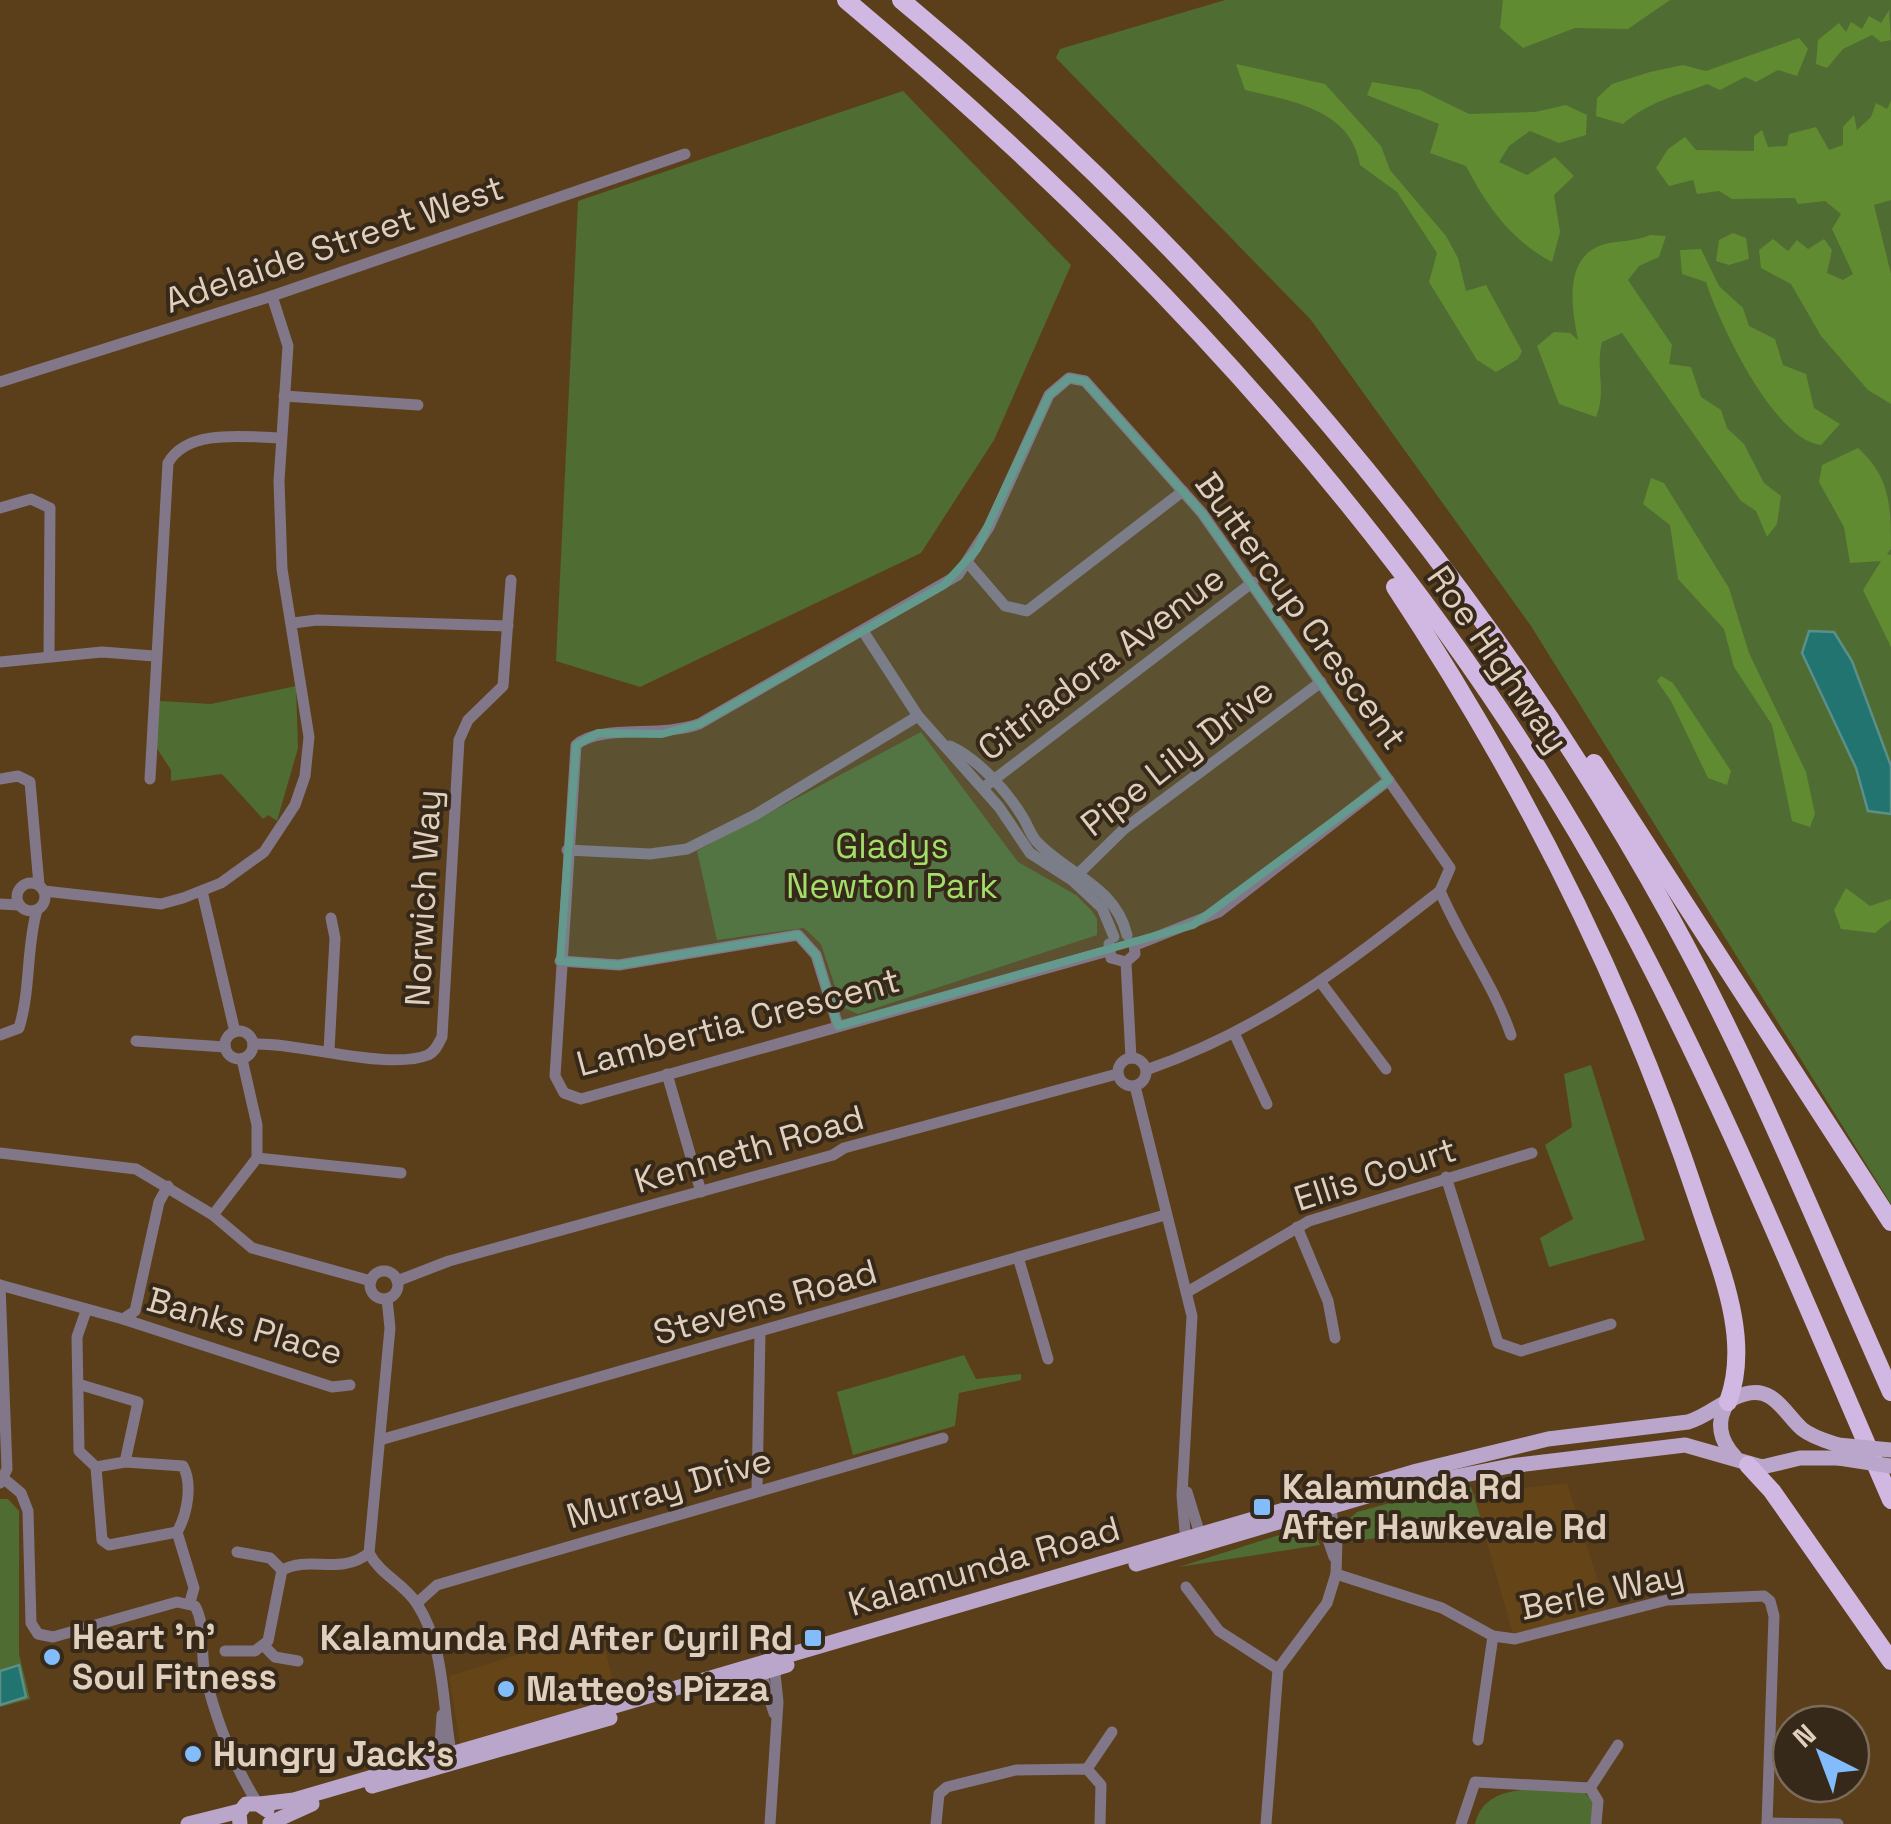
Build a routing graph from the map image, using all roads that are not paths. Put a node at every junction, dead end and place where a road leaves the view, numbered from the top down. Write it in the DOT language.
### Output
graph roads {
  1 [pos="846,0"];
  2 [pos="901,0"];
  3 [pos="685,154"];
  4 [pos="272,296"];
  5 [pos="1167,299"];
  6 [pos="0,382"];
  7 [pos="284,396"];
  8 [pos="418,405"];
  9 [pos="280,438"];
  10 [pos="1183,492"];
  11 [pos="0,508"];
  12 [pos="968,563"];
  13 [pos="511,580"];
  14 [pos="1253,582"];
  15 [pos="1472,603"];
  16 [pos="293,623"];
  17 [pos="508,626"];
  18 [pos="863,631"];
  19 [pos="48,655"];
  20 [pos="154,656"];
  21 [pos="0,662"];
  22 [pos="1321,682"];
  23 [pos="918,716"];
  24 [pos="150,778"];
  25 [pos="0,779"];
  26 [pos="1390,780"];
  27 [pos="987,784"];
  28 [pos="567,850"];
  29 [pos="1075,875"];
  30 [pos="31,887"];
  31 [pos="1440,890"];
  32 [pos="202,891"];
  33 [pos="77,897"];
  34 [pos="0,900"];
  35 [pos="30,907"];
  36 [pos="332,918"];
  37 [pos="1126,939"];
  38 [pos="1108,950"];
  39 [pos="560,961"];
  40 [pos="1126,962"];
  41 [pos="1322,984"];
  42 [pos="838,1026"];
  43 [pos="235,1032"];
  44 [pos="1235,1035"];
  45 [pos="1511,1035"];
  46 [pos="0,1036"];
  47 [pos="136,1041"];
  48 [pos="252,1044"];
  49 [pos="225,1048"];
  50 [pos="329,1051"];
  51 [pos="1131,1058"];
  52 [pos="242,1059"];
  53 [pos="1386,1069"];
  54 [pos="1146,1070"];
  55 [pos="667,1074"];
  56 [pos="1118,1074"];
  57 [pos="1135,1086"];
  58 [pos="1268,1104"];
  59 [pos="0,1153"];
  60 [pos="1532,1153"];
  61 [pos="256,1158"];
  62 [pos="402,1173"];
  63 [pos="1446,1177"];
  64 [pos="168,1186"];
  65 [pos="700,1192"];
  66 [pos="213,1215"];
  67 [pos="1165,1215"];
  68 [pos="1891,1222"];
  69 [pos="1297,1227"];
  70 [pos="1018,1257"];
  71 [pos="370,1281"];
  72 [pos="397,1281"];
  73 [pos="0,1285"];
  74 [pos="1189,1291"];
  75 [pos="387,1299"];
  76 [pos="86,1311"];
  77 [pos="123,1319"];
  78 [pos="1612,1324"];
  79 [pos="760,1333"];
  80 [pos="1335,1338"];
  81 [pos="1048,1359"];
  82 [pos="78,1384"];
  83 [pos="350,1385"];
  84 [pos="1891,1392"];
  85 [pos="1728,1402"];
  86 [pos="943,1438"];
  87 [pos="380,1440"];
  88 [pos="1891,1450"];
  89 [pos="1839,1452"];
  90 [pos="1741,1461"];
  91 [pos="125,1462"];
  92 [pos="1891,1466"];
  93 [pos="96,1467"];
  94 [pos="2,1480"];
  95 [pos="757,1490"];
  96 [pos="1891,1500"];
  97 [pos="1323,1505"];
  98 [pos="176,1532"];
  99 [pos="1194,1542"];
  100 [pos="237,1552"];
  101 [pos="369,1553"];
  102 [pos="282,1570"];
  103 [pos="1336,1574"];
  104 [pos="1186,1588"];
  105 [pos="190,1602"];
  106 [pos="417,1603"];
  107 [pos="1494,1636"];
  108 [pos="264,1646"];
  109 [pos="225,1651"];
  110 [pos="298,1661"];
  111 [pos="1891,1661"];
  112 [pos="767,1665"];
  113 [pos="1278,1669"];
  114 [pos="1112,1732"];
  115 [pos="1478,1740"];
  116 [pos="1618,1745"];
  117 [pos="445,1759"];
  118 [pos="1088,1769"];
  119 [pos="239,1777"];
  120 [pos="1590,1788"];
  121 [pos="265,1813"];
  122 [pos="240,1814"];
  123 [pos="1767,1823"];
  124 [pos="188,1824"];
  125 [pos="770,1824"];
  126 [pos="936,1824"];
  127 [pos="1100,1824"];
  128 [pos="1266,1824"];
  129 [pos="1461,1824"];
  130 [pos="1596,1824"];
  131 [pos="1838,1824"];
  1 -- 5 [label="highway, Roe Highway"];
  2 -- 15 [label="highway, Roe Highway"];
  3 -- 4 [label="street, Adelaide Street West"];
  4 -- 6 [label="street, Adelaide Street West"];
  4 -- 7 [label="street"];
  5 -- 85 [label="highway"];
  5 -- 96 [label="highway, Roe Highway"];
  7 -- 8 [label="street"];
  7 -- 9 [label="street"];
  9 -- 16 [label="street"];
  9 -- 20 [label="street"];
  10 -- 12 [label="street"];
  10 -- 12 [label="street, Buttercup Crescent"];
  10 -- 14 [label="street, Buttercup Crescent"];
  11 -- 19 [label="street"];
  12 -- 18 [label="street, Buttercup Crescent"];
  13 -- 17 [label="street, Norwich Way"];
  14 -- 22 [label="street, Buttercup Crescent"];
  14 -- 27 [label="street, Citriadora Avenue"];
  15 -- 68 [label="highway"];
  15 -- 84 [label="highway, Roe Highway"];
  16 -- 17 [label="street"];
  16 -- 32 [label="street"];
  17 -- 50 [label="street, Norwich Way"];
  18 -- 23 [label="street"];
  18 -- 28 [label="street, Lambertia Crescent"];
  19 -- 20 [label="street"];
  19 -- 21 [label="street"];
  20 -- 24 [label="street"];
  22 -- 26 [label="street, Buttercup Crescent"];
  22 -- 29 [label="street, Pipe Lily Drive"];
  23 -- 27 [label="street"];
  23 -- 28 [label="street"];
  25 -- 30 [label="street"];
  26 -- 31 [label="street, Buttercup Crescent"];
  26 -- 37 [label="street"];
  27 -- 29 [label="street"];
  28 -- 39 [label="street, Lambertia Crescent"];
  29 -- 37 [label="street"];
  30 -- 33 [label="street"];
  30 -- 34 [label="street"];
  30 -- 35 [label="street"];
  30 -- 35 [label="street"];
  31 -- 41 [label="street"];
  31 -- 45 [label="street"];
  32 -- 33 [label="street"];
  32 -- 43 [label="street"];
  33 -- 35 [label="street"];
  34 -- 35 [label="street"];
  35 -- 46 [label="street"];
  36 -- 50 [label="street"];
  37 -- 38 [label="street"];
  37 -- 40 [label="street"];
  38 -- 40 [label="street"];
  38 -- 42 [label="street, Lambertia Crescent"];
  39 -- 42 [label="street"];
  39 -- 55 [label="street, Lambertia Crescent"];
  40 -- 51 [label="street"];
  41 -- 44 [label="street"];
  41 -- 53 [label="street"];
  42 -- 55 [label="street, Lambertia Crescent"];
  43 -- 48 [label="street"];
  43 -- 49 [label="street"];
  44 -- 54 [label="street"];
  44 -- 58 [label="street"];
  47 -- 49 [label="street"];
  48 -- 50 [label="street, Norwich Way"];
  48 -- 52 [label="street"];
  49 -- 52 [label="street"];
  51 -- 54 [label="street"];
  51 -- 56 [label="street"];
  52 -- 61 [label="street"];
  54 -- 57 [label="street"];
  55 -- 65 [label="street"];
  56 -- 57 [label="street"];
  56 -- 65 [label="street, Kenneth Road"];
  57 -- 67 [label="street"];
  59 -- 64 [label="street"];
  60 -- 63 [label="street, Ellis Court"];
  61 -- 62 [label="street"];
  61 -- 66 [label="street"];
  63 -- 69 [label="street, Ellis Court"];
  63 -- 78 [label="street"];
  64 -- 66 [label="street"];
  64 -- 77 [label="street"];
  65 -- 72 [label="street, Kenneth Road"];
  66 -- 71 [label="street"];
  67 -- 70 [label="street, Stevens Road"];
  67 -- 74 [label="street"];
  69 -- 74 [label="street, Ellis Court"];
  69 -- 80 [label="street"];
  70 -- 79 [label="street, Stevens Road"];
  70 -- 81 [label="street"];
  71 -- 72 [label="street"];
  71 -- 75 [label="street"];
  72 -- 75 [label="street"];
  73 -- 76 [label="street, Banks Place"];
  73 -- 94 [label="street"];
  74 -- 99 [label="street"];
  75 -- 87 [label="street"];
  76 -- 77 [label="street, Banks Place"];
  76 -- 82 [label="street"];
  77 -- 83 [label="street, Banks Place"];
  79 -- 87 [label="street, Stevens Road"];
  79 -- 95 [label="street"];
  82 -- 91 [label="street"];
  82 -- 93 [label="street"];
  85 -- 89 [label="main road, Kalamunda Road"];
  85 -- 90 [label="main road"];
  85 -- 97 [label="main road, Kalamunda Road"];
  86 -- 95 [label="street, Murray Drive"];
  87 -- 101 [label="street"];
  88 -- 89 [label="main road, Kalamunda Road, bridge"];
  89 -- 90 [label="main road, Kalamunda Road"];
  89 -- 92 [label="main road, Kalamunda Road, bridge"];
  90 -- 97 [label="main road, Kalamunda Road"];
  90 -- 111 [label="highway"];
  91 -- 93 [label="street"];
  91 -- 98 [label="street"];
  93 -- 98 [label="street"];
  94 -- 105 [label="street"];
  95 -- 106 [label="street, Murray Drive"];
  97 -- 99 [label="main road, Kalamunda Road"];
  97 -- 103 [label="street"];
  98 -- 105 [label="street"];
  99 -- 112 [label="main road, Kalamunda Road"];
  100 -- 102 [label="street"];
  101 -- 102 [label="street"];
  101 -- 106 [label="street"];
  102 -- 108 [label="street"];
  103 -- 107 [label="street, Berle Way"];
  103 -- 113 [label="street"];
  104 -- 113 [label="street"];
  105 -- 119 [label="street"];
  106 -- 117 [label="street"];
  107 -- 115 [label="street"];
  107 -- 123 [label="street, Berle Way"];
  108 -- 109 [label="street"];
  108 -- 110 [label="street"];
  112 -- 117 [label="main road, Kalamunda Road"];
  112 -- 125 [label="street"];
  113 -- 128 [label="street"];
  114 -- 118 [label="street"];
  116 -- 120 [label="street"];
  117 -- 121 [label="main road, Kalamunda Road"];
  118 -- 126 [label="street"];
  118 -- 127 [label="street"];
  119 -- 121 [label="street"];
  119 -- 122 [label="street"];
  120 -- 129 [label="street"];
  120 -- 130 [label="street"];
  121 -- 122 [label="main road, Kalamunda Road"];
  122 -- 124 [label="main road, Kalamunda Road"];
  123 -- 131 [label="street"];
}
